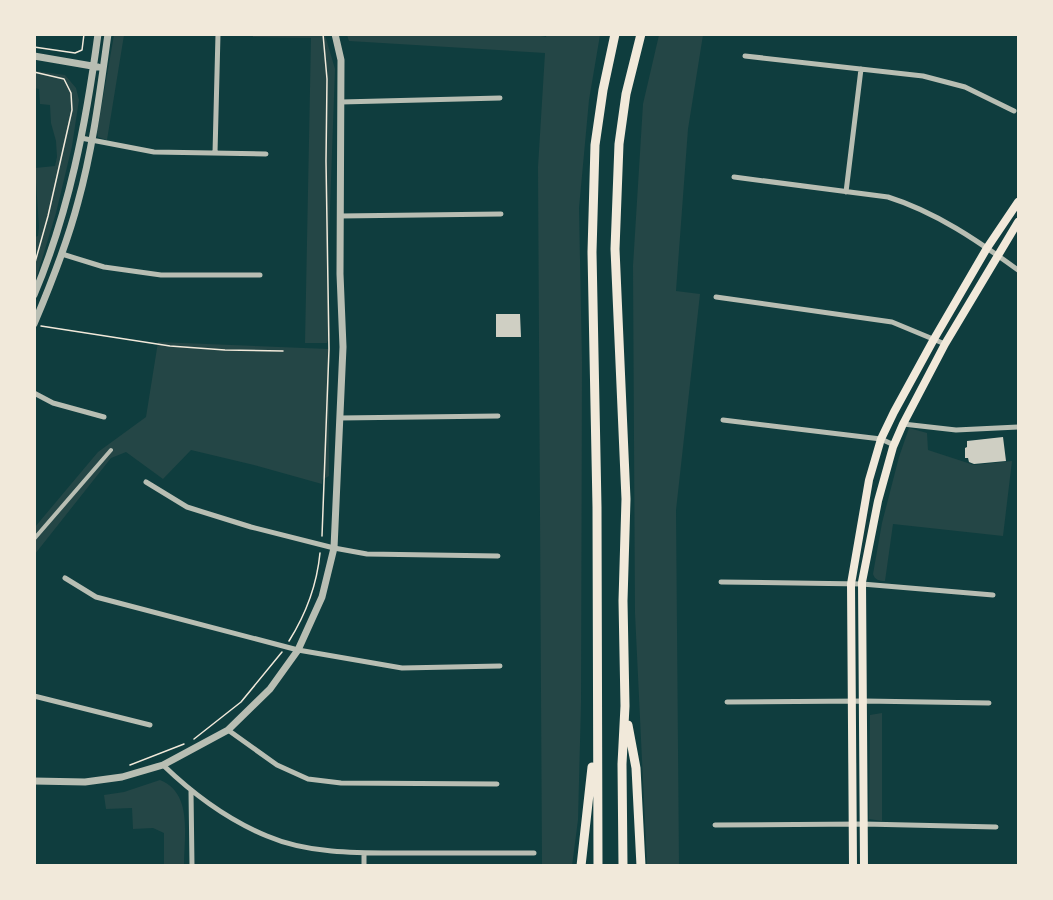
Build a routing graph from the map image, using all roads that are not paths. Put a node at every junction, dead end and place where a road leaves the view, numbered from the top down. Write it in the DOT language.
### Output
graph roads {
  1 [pos="98,34"];
  2 [pos="108,34"];
  3 [pos="218,34"];
  4 [pos="335,34"];
  5 [pos="615,34"];
  6 [pos="641,34"];
  7 [pos="34,56"];
  8 [pos="745,56"];
  9 [pos="94,66"];
  10 [pos="103,68"];
  11 [pos="861,69"];
  12 [pos="500,98"];
  13 [pos="341,102"];
  14 [pos="1014,111"];
  15 [pos="81,138"];
  16 [pos="92,140"];
  17 [pos="215,153"];
  18 [pos="266,154"];
  19 [pos="734,177"];
  20 [pos="846,192"];
  21 [pos="1018,202"];
  22 [pos="501,214"];
  23 [pos="340,216"];
  24 [pos="1018,222"];
  25 [pos="987,248"];
  26 [pos="62,254"];
  27 [pos="997,255"];
  28 [pos="1018,270"];
  29 [pos="260,275"];
  30 [pos="34,295"];
  31 [pos="716,297"];
  32 [pos="34,324"];
  33 [pos="934,339"];
  34 [pos="945,344"];
  35 [pos="34,393"];
  36 [pos="498,416"];
  37 [pos="104,417"];
  38 [pos="340,418"];
  39 [pos="723,420"];
  40 [pos="903,424"];
  41 [pos="1018,427"];
  42 [pos="881,439"];
  43 [pos="894,445"];
  44 [pos="111,450"];
  45 [pos="146,482"];
  46 [pos="34,539"];
  47 [pos="334,548"];
  48 [pos="498,556"];
  49 [pos="65,578"];
  50 [pos="721,582"];
  51 [pos="851,584"];
  52 [pos="862,584"];
  53 [pos="993,595"];
  54 [pos="298,650"];
  55 [pos="500,666"];
  56 [pos="34,696"];
  57 [pos="852,701"];
  58 [pos="864,701"];
  59 [pos="727,702"];
  60 [pos="989,703"];
  61 [pos="625,706"];
  62 [pos="150,726"];
  63 [pos="228,730"];
  64 [pos="596,741"];
  65 [pos="163,765"];
  66 [pos="34,781"];
  67 [pos="497,784"];
  68 [pos="190,791"];
  69 [pos="864,824"];
  70 [pos="715,825"];
  71 [pos="852,825"];
  72 [pos="996,827"];
  73 [pos="364,853"];
  74 [pos="534,853"];
  75 [pos="192,866"];
  76 [pos="364,866"];
  77 [pos="581,866"];
  78 [pos="598,866"];
  79 [pos="623,866"];
  80 [pos="641,866"];
  81 [pos="853,866"];
  82 [pos="864,866"];
  1 -- 9 [label="street"];
  2 -- 10 [label="street"];
  3 -- 17 [label="street"];
  4 -- 13 [label="street"];
  5 -- 64 [label="highway"];
  6 -- 61 [label="highway"];
  7 -- 9 [label="street"];
  8 -- 11 [label="street"];
  9 -- 10 [label="street"];
  9 -- 15 [label="street"];
  10 -- 16 [label="street"];
  11 -- 14 [label="street"];
  11 -- 20 [label="street"];
  12 -- 13 [label="street"];
  13 -- 23 [label="street"];
  15 -- 16 [label="street"];
  15 -- 30 [label="street"];
  16 -- 17 [label="street"];
  16 -- 26 [label="street"];
  17 -- 18 [label="street"];
  19 -- 20 [label="street"];
  20 -- 25 [label="street"];
  21 -- 25 [label="main road"];
  22 -- 23 [label="street"];
  23 -- 38 [label="street"];
  24 -- 27 [label="main road"];
  25 -- 27 [label="street"];
  25 -- 33 [label="main road"];
  26 -- 29 [label="street"];
  26 -- 32 [label="street"];
  27 -- 28 [label="street"];
  27 -- 34 [label="main road"];
  31 -- 33 [label="street"];
  33 -- 34 [label="street"];
  33 -- 42 [label="main road"];
  34 -- 40 [label="main road"];
  35 -- 37 [label="street"];
  36 -- 38 [label="street"];
  38 -- 47 [label="street"];
  39 -- 42 [label="street"];
  40 -- 41 [label="street"];
  40 -- 43 [label="main road"];
  42 -- 43 [label="street"];
  42 -- 51 [label="main road"];
  43 -- 52 [label="main road"];
  44 -- 46 [label="street"];
  45 -- 47 [label="street"];
  47 -- 48 [label="street"];
  47 -- 54 [label="street"];
  49 -- 54 [label="street"];
  50 -- 51 [label="street"];
  51 -- 52 [label="street"];
  51 -- 57 [label="main road"];
  52 -- 53 [label="street"];
  52 -- 58 [label="main road"];
  54 -- 55 [label="street"];
  54 -- 63 [label="street"];
  56 -- 62 [label="street"];
  57 -- 58 [label="street"];
  57 -- 59 [label="street"];
  57 -- 71 [label="main road"];
  58 -- 60 [label="street"];
  58 -- 69 [label="main road"];
  61 -- 79 [label="highway"];
  61 -- 80 [label="highway"];
  63 -- 65 [label="street"];
  63 -- 67 [label="street"];
  64 -- 77 [label="highway"];
  64 -- 78 [label="highway"];
  65 -- 66 [label="street"];
  65 -- 68 [label="street"];
  68 -- 73 [label="street"];
  68 -- 75 [label="street"];
  69 -- 71 [label="street"];
  69 -- 72 [label="street"];
  69 -- 82 [label="main road"];
  70 -- 71 [label="street"];
  71 -- 81 [label="main road"];
  73 -- 74 [label="street"];
  73 -- 76 [label="street"];
}
